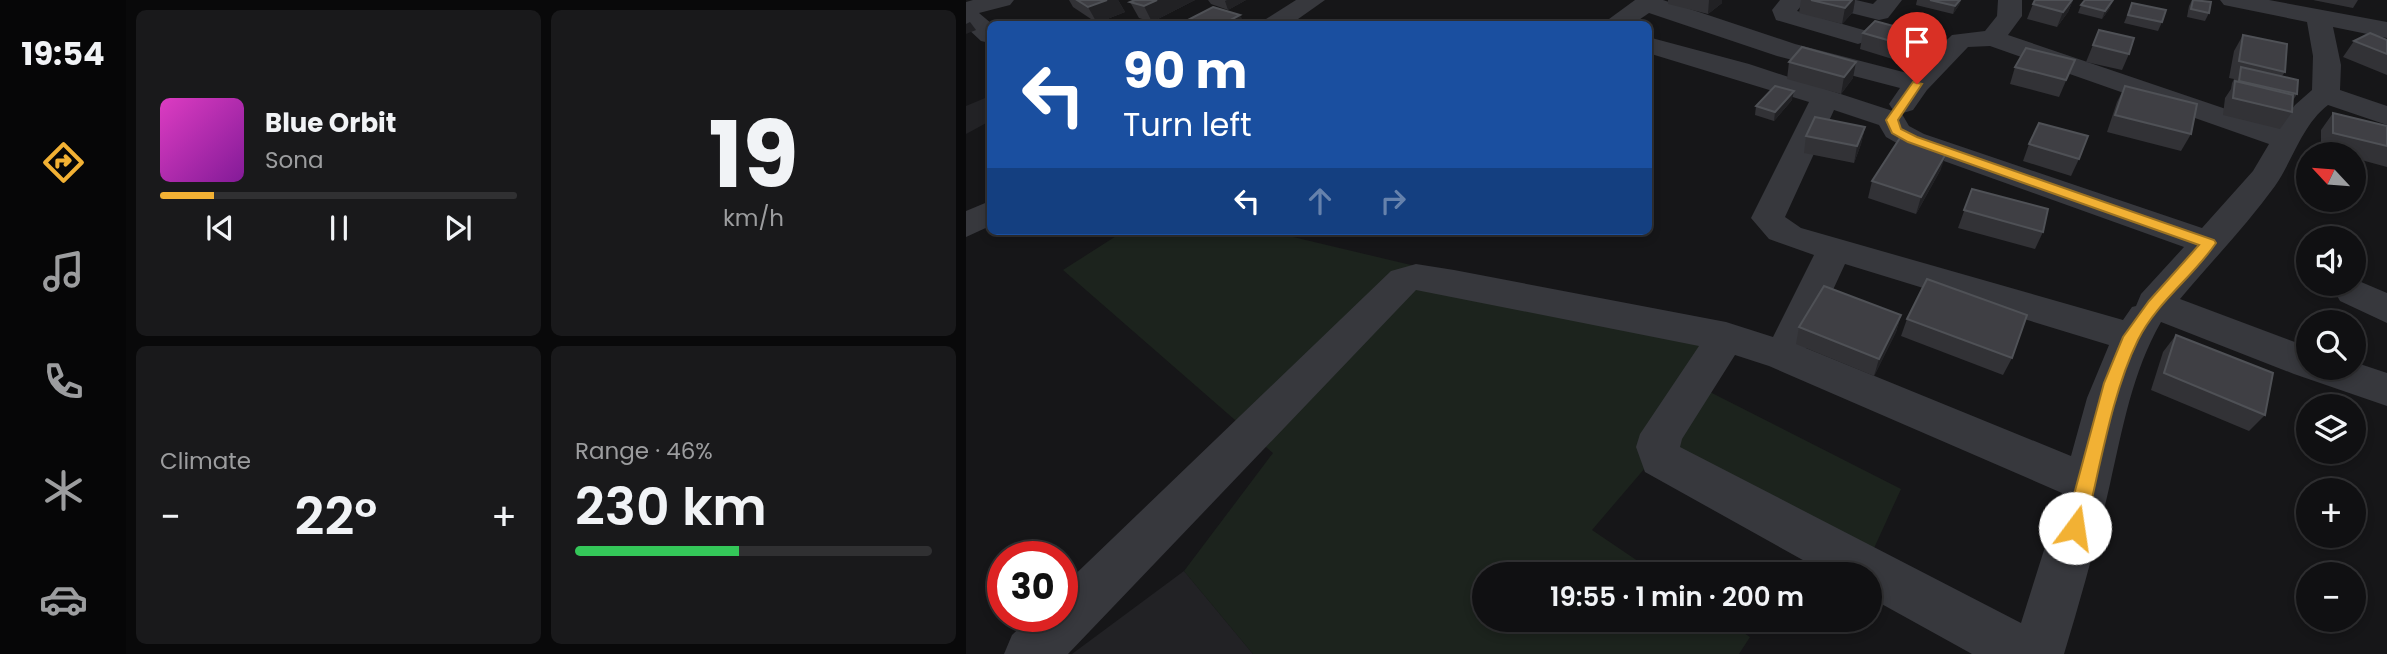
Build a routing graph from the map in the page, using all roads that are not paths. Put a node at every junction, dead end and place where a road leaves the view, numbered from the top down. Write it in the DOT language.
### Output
graph roads {
  1 [pos="1002,0"];
  2 [pos="1313,0"];
  3 [pos="1794,0"];
  4 [pos="1827,0"];
  5 [pos="2010,0"];
  6 [pos="2232,0"];
  7 [pos="2376,0"];
  8 [pos="1648,2"];
  9 [pos="1885,7"];
  10 [pos="966,12"];
  11 [pos="2318,17"];
  12 [pos="1280,21"];
  13 [pos="1622,21"];
  14 [pos="2387,29"];
  15 [pos="987,33"];
  16 [pos="1858,36"];
  17 [pos="1992,38"];
  18 [pos="1652,46"];
  19 [pos="1833,62"];
  20 [pos="1917,84"];
  21 [pos="2325,94"];
  22 [pos="1825,98"];
  23 [pos="2387,116"];
  24 [pos="1892,120"];
  25 [pos="2285,139"];
  26 [pos="987,214"];
  27 [pos="966,226"];
  28 [pos="2208,243"];
  29 [pos="1835,249"];
  30 [pos="2361,296"];
  31 [pos="2387,309"];
  32 [pos="2143,321"];
  33 [pos="1726,337"];
  34 [pos="1783,355"];
  35 [pos="2296,359"];
  36 [pos="2358,380"];
  37 [pos="2387,390"];
  38 [pos="2087,483"];
  39 [pos="1031,654"];
  40 [pos="2025,654"];
  41 [pos="2037,654"];
  1 -- 10 [label="street"];
  2 -- 12 [label="street"];
  3 -- 16 [label="street"];
  4 -- 9 [label="street"];
  5 -- 17 [label="street"];
  6 -- 11 [label="street"];
  7 -- 14 [label="street"];
  8 -- 13 [label="street"];
  8 -- 19 [label="street"];
  9 -- 16 [label="street"];
  10 -- 15 [label="street"];
  11 -- 14 [label="street"];
  11 -- 21 [label="street"];
  16 -- 19 [label="street"];
  17 -- 20 [label="street"];
  17 -- 25 [label="street"];
  18 -- 22 [label="street"];
  19 -- 20 [label="street"];
  20 -- 24 [label="street"];
  21 -- 23 [label="street"];
  21 -- 25 [label="street"];
  22 -- 24 [label="street"];
  22 -- 29 [label="street"];
  24 -- 28 [label="street"];
  25 -- 28 [label="street"];
  26 -- 27 [label="street"];
  28 -- 32 [label="street"];
  29 -- 32 [label="street"];
  29 -- 34 [label="street"];
  30 -- 31 [label="street"];
  32 -- 35 [label="street"];
  32 -- 38 [label="street"];
  33 -- 34 [label="street"];
  33 -- 39 [label="street"];
  33 -- 40 [label="street"];
  34 -- 38 [label="street"];
  36 -- 37 [label="street"];
  38 -- 41 [label="street"];
}
